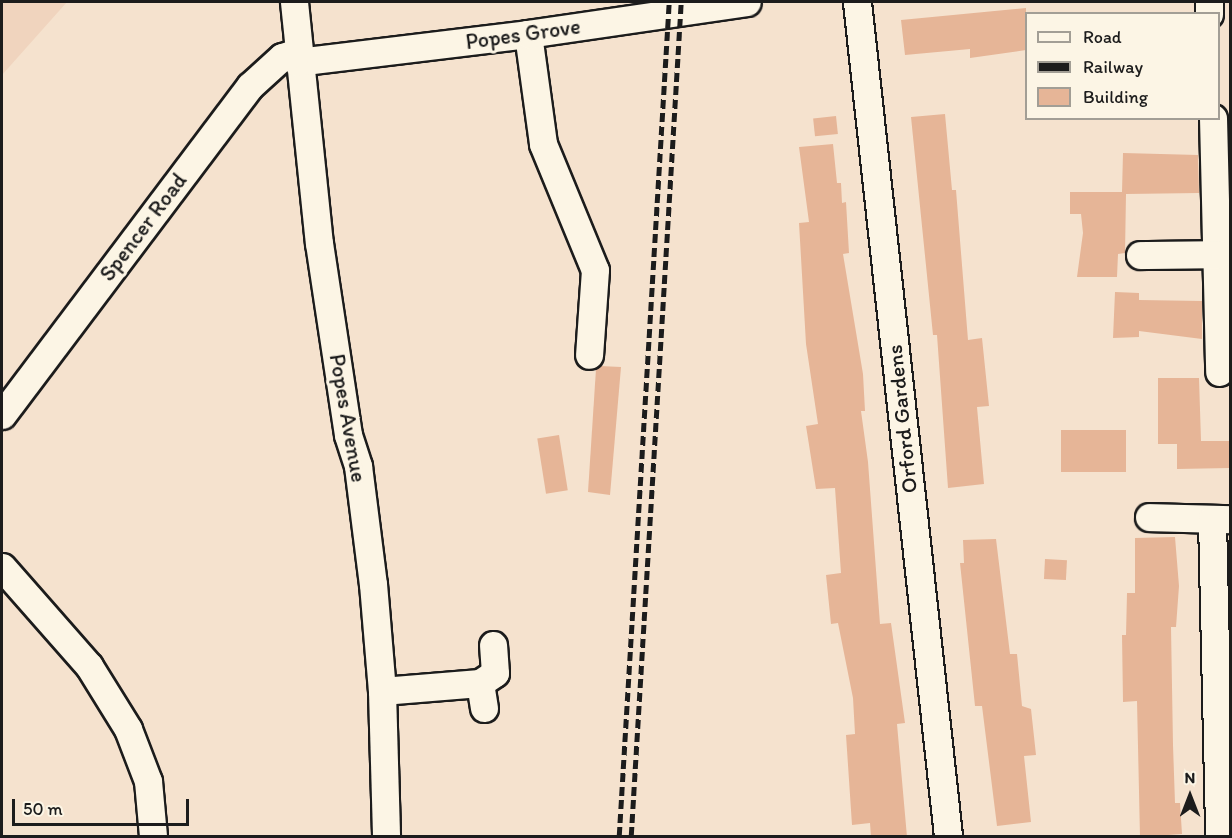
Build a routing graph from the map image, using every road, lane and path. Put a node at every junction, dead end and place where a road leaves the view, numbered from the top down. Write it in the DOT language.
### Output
graph roads {
  1 [pos="294,2"];
  2 [pos="747,2"];
  3 [pos="857,2"];
  4 [pos="528,34"];
  5 [pos="297,57"];
  6 [pos="1213,120"];
  7 [pos="1218,254"];
  8 [pos="1140,255"];
  9 [pos="589,356"];
  10 [pos="1219,372"];
  11 [pos="2,415"];
  12 [pos="1149,517"];
  13 [pos="1221,519"];
  14 [pos="2,567"];
  15 [pos="493,645"];
  16 [pos="382,691"];
  17 [pos="153,837"];
  18 [pos="386,837"];
  19 [pos="948,837"];
  20 [pos="1219,837"];
  1 -- 5 [label="street, Popes Avenue"];
  2 -- 4 [label="street, Popes Grove"];
  3 -- 19 [label="street, Orford Gardens"];
  4 -- 5 [label="street, Popes Grove"];
  4 -- 9 [label="street"];
  5 -- 11 [label="street, Spencer Road"];
  5 -- 16 [label="street, Popes Avenue"];
  6 -- 7 [label="street"];
  7 -- 8 [label="street"];
  7 -- 10 [label="street"];
  12 -- 13 [label="street"];
  13 -- 20 [label="street"];
  14 -- 17 [label="street"];
  15 -- 16 [label="street"];
  16 -- 18 [label="street, Popes Avenue"];
}
